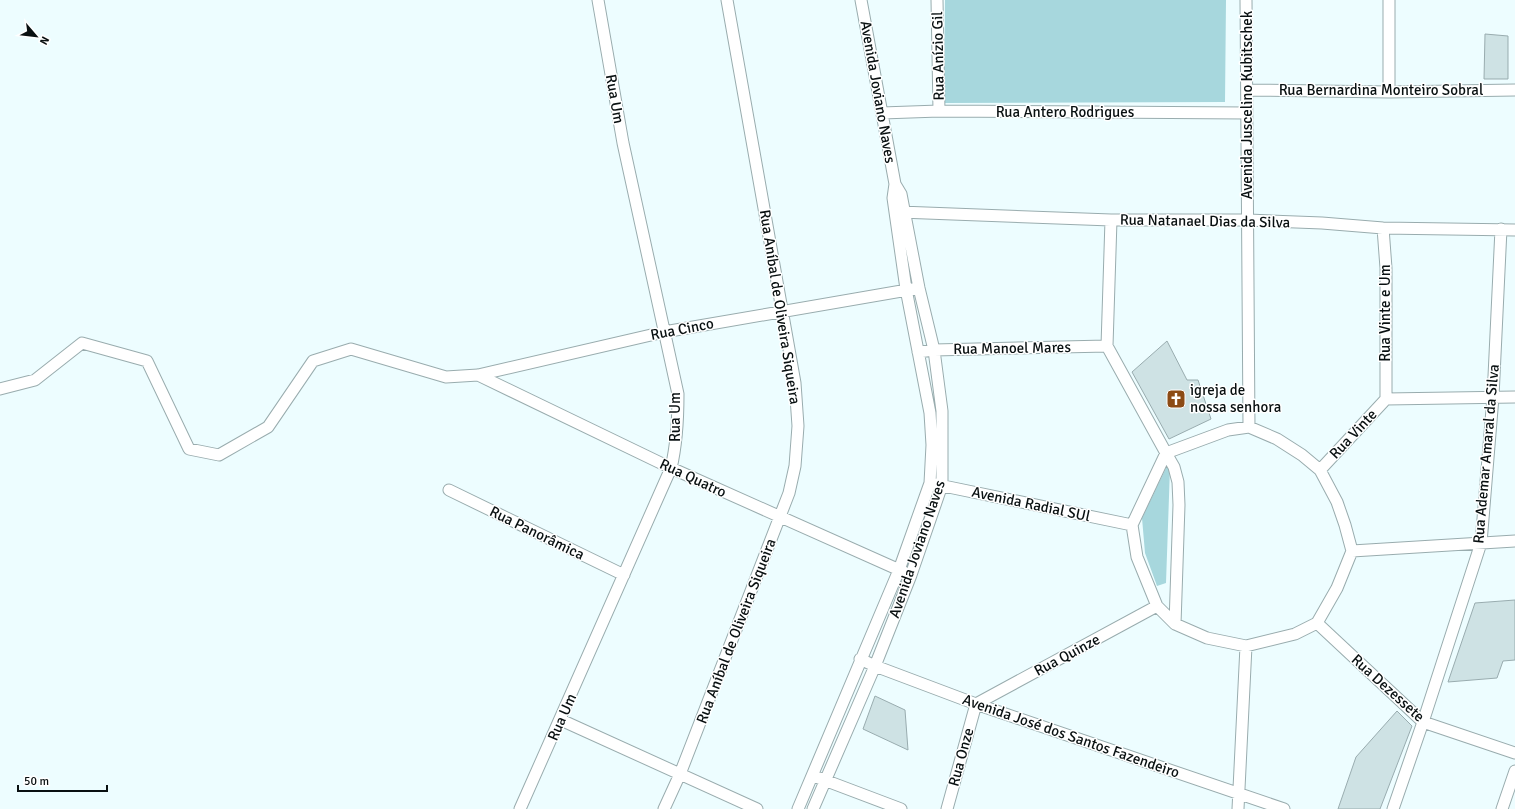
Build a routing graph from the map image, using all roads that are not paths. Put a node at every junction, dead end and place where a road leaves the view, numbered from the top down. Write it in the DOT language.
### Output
graph roads {
  1 [pos="598,0"];
  2 [pos="727,0"];
  3 [pos="861,0"];
  4 [pos="937,0"];
  5 [pos="1246,0"];
  6 [pos="1389,0"];
  7 [pos="1247,90"];
  8 [pos="1515,90"];
  9 [pos="1389,92"];
  10 [pos="939,111"];
  11 [pos="882,113"];
  12 [pos="1247,113"];
  13 [pos="900,212"];
  14 [pos="1111,220"];
  15 [pos="1248,220"];
  16 [pos="1383,228"];
  17 [pos="1501,230"];
  18 [pos="1515,230"];
  19 [pos="919,288"];
  20 [pos="906,289"];
  21 [pos="783,311"];
  22 [pos="664,332"];
  23 [pos="1107,346"];
  24 [pos="934,350"];
  25 [pos="918,352"];
  26 [pos="478,375"];
  27 [pos="0,389"];
  28 [pos="1493,397"];
  29 [pos="1515,397"];
  30 [pos="1386,399"];
  31 [pos="1249,427"];
  32 [pos="1166,453"];
  33 [pos="671,468"];
  34 [pos="1320,470"];
  35 [pos="930,483"];
  36 [pos="942,485"];
  37 [pos="449,490"];
  38 [pos="780,517"];
  39 [pos="1132,525"];
  40 [pos="1515,541"];
  41 [pos="1480,543"];
  42 [pos="1352,551"];
  43 [pos="899,570"];
  44 [pos="624,575"];
  45 [pos="911,575"];
  46 [pos="1157,606"];
  47 [pos="1317,623"];
  48 [pos="1175,624"];
  49 [pos="1246,646"];
  50 [pos="860,659"];
  51 [pos="875,666"];
  52 [pos="976,704"];
  53 [pos="561,720"];
  54 [pos="1423,722"];
  55 [pos="1515,754"];
  56 [pos="1515,770"];
  57 [pos="680,774"];
  58 [pos="811,775"];
  59 [pos="825,781"];
  60 [pos="1239,794"];
  61 [pos="520,809"];
  62 [pos="664,809"];
  63 [pos="757,809"];
  64 [pos="798,809"];
  65 [pos="813,809"];
  66 [pos="901,809"];
  67 [pos="947,809"];
  68 [pos="1238,809"];
  69 [pos="1284,809"];
  70 [pos="1393,809"];
  71 [pos="1502,809"];
  1 -- 22 [label="street, Rua Um"];
  2 -- 21 [label="street, Rua Aníbal de Oliveira Siqueira"];
  3 -- 11 [label="street, Avenida Joviano Naves"];
  4 -- 10 [label="street, Rua Anízio Gil"];
  5 -- 7 [label="street, Avenida Juscelino Kubitschek"];
  6 -- 9 [label="street"];
  7 -- 9 [label="street, Rua Bernardina Monteiro Sobral"];
  7 -- 12 [label="street, Avenida Juscelino Kubitschek"];
  8 -- 9 [label="street, Rua Bernardina Monteiro Sobral"];
  10 -- 11 [label="street, Rua Antero Rodrigues"];
  10 -- 12 [label="street, Rua Antero Rodrigues"];
  11 -- 13 [label="street, Avenida Joviano Naves"];
  12 -- 15 [label="street, Avenida Juscelino Kubitschek"];
  13 -- 14 [label="street, Rua Natanael Dias da Silva"];
  13 -- 19 [label="street, Avenida Joviano Naves"];
  13 -- 20 [label="street, Avenida Joviano Naves"];
  14 -- 15 [label="street, Rua Natanael Dias da Silva"];
  14 -- 23 [label="street"];
  15 -- 16 [label="street, Rua Natanael Dias da Silva"];
  15 -- 31 [label="street, Avenida Juscelino Kubitschek"];
  16 -- 17 [label="street, Rua Natanael Dias da Silva"];
  16 -- 30 [label="street, Rua Vinte e Um"];
  17 -- 18 [label="street, Rua Natanael Dias da Silva"];
  17 -- 28 [label="street, Rua Ademar Amaral da Silva"];
  19 -- 20 [label="street, Rua Cinco"];
  19 -- 24 [label="street, Avenida Joviano Naves"];
  20 -- 21 [label="street, Rua Cinco"];
  20 -- 25 [label="street, Avenida Joviano Naves"];
  21 -- 22 [label="street, Rua Cinco"];
  21 -- 38 [label="street, Rua Aníbal de Oliveira Siqueira"];
  22 -- 26 [label="street, Rua Cinco"];
  22 -- 33 [label="street, Rua Um"];
  23 -- 24 [label="street, Rua Manoel Mares"];
  23 -- 32 [label="street"];
  24 -- 25 [label="street, Rua Manoel Mares"];
  24 -- 36 [label="street, Avenida Joviano Naves"];
  25 -- 35 [label="street, Avenida Joviano Naves"];
  26 -- 27 [label="street, Rua Cinco"];
  26 -- 33 [label="street, Rua Quatro"];
  28 -- 29 [label="street"];
  28 -- 30 [label="street"];
  28 -- 41 [label="street, Rua Ademar Amaral da Silva"];
  30 -- 34 [label="street, Rua Vinte"];
  31 -- 32 [label="street"];
  31 -- 34 [label="street"];
  32 -- 39 [label="street"];
  32 -- 48 [label="street"];
  33 -- 38 [label="street, Rua Quatro"];
  33 -- 44 [label="street, Rua Um"];
  34 -- 42 [label="street"];
  35 -- 36 [label="street, Avenida Radial SUl"];
  35 -- 43 [label="street, Avenida Joviano Naves"];
  36 -- 39 [label="street, Avenida Radial SUl"];
  36 -- 45 [label="street, Avenida Joviano Naves"];
  37 -- 44 [label="street, Rua Panorâmica"];
  38 -- 43 [label="street, Rua Quatro"];
  38 -- 57 [label="street, Rua Aníbal de Oliveira Siqueira"];
  39 -- 46 [label="street"];
  40 -- 41 [label="street"];
  41 -- 42 [label="street"];
  41 -- 54 [label="street, Rua Ademar Amaral da Silva"];
  42 -- 47 [label="street"];
  43 -- 45 [label="street, Rua Quatro"];
  43 -- 50 [label="street, Avenida Joviano Naves"];
  44 -- 53 [label="street, Rua Um"];
  45 -- 51 [label="street, Avenida Joviano Naves"];
  46 -- 48 [label="street"];
  46 -- 52 [label="street, Rua Quinze"];
  47 -- 49 [label="street"];
  47 -- 54 [label="street, Rua Dezessete"];
  48 -- 49 [label="street"];
  49 -- 60 [label="street"];
  50 -- 51 [label="street, Avenida José dos Santos Fazendeiro"];
  50 -- 58 [label="street, Avenida Joviano Naves"];
  51 -- 52 [label="street, Avenida José dos Santos Fazendeiro"];
  51 -- 59 [label="street, Avenida Joviano Naves"];
  52 -- 60 [label="street, Avenida José dos Santos Fazendeiro"];
  52 -- 67 [label="street, Rua Onze"];
  53 -- 57 [label="street"];
  53 -- 61 [label="street, Rua Um"];
  54 -- 55 [label="street, Rua Dezessete"];
  54 -- 70 [label="street, Rua Ademar Amaral da Silva"];
  56 -- 71 [label="street"];
  57 -- 62 [label="street, Rua Aníbal de Oliveira Siqueira"];
  57 -- 63 [label="street"];
  58 -- 59 [label="street"];
  58 -- 64 [label="street, Avenida Joviano Naves"];
  59 -- 65 [label="street, Avenida Joviano Naves"];
  59 -- 66 [label="street"];
  60 -- 68 [label="street"];
  60 -- 69 [label="street, Avenida José dos Santos Fazendeiro"];
}
